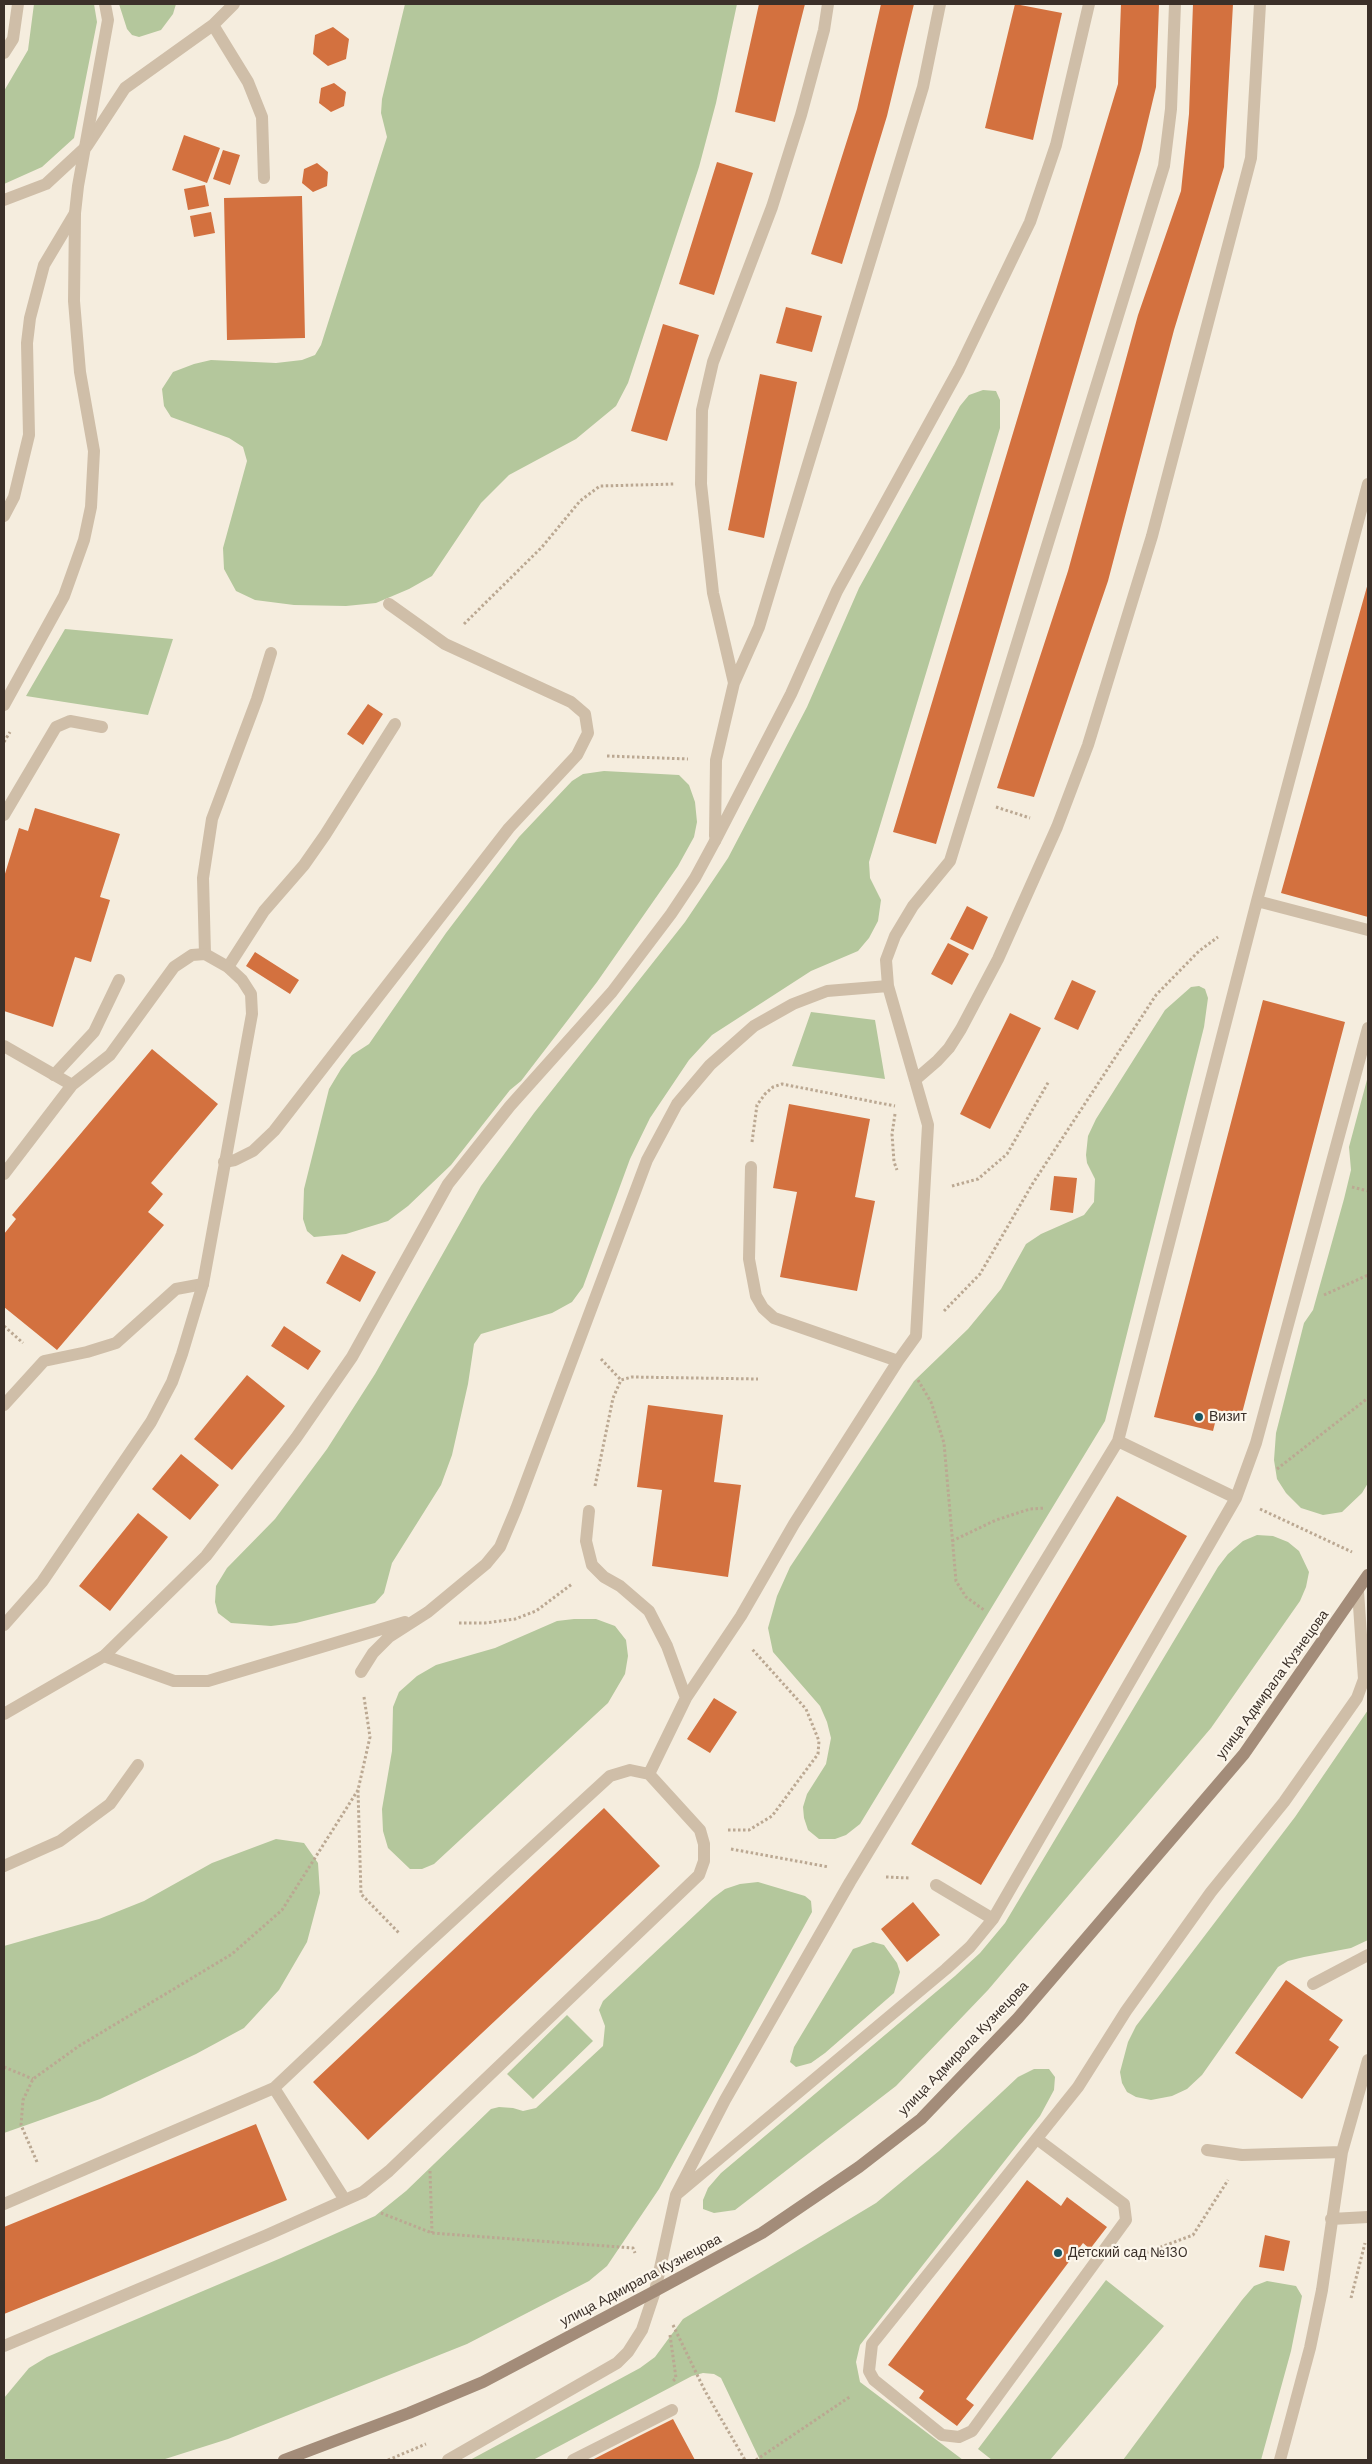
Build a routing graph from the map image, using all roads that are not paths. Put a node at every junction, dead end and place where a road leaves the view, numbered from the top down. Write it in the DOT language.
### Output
graph roads {
  1 [pos="18,4"];
  2 [pos="106,4"];
  3 [pos="234,4"];
  4 [pos="828,4"];
  5 [pos="940,4"];
  6 [pos="1089,4"];
  7 [pos="1175,4"];
  8 [pos="1260,4"];
  9 [pos="213,25"];
  10 [pos="4,54"];
  11 [pos="87,146"];
  12 [pos="264,178"];
  13 [pos="4,200"];
  14 [pos="75,213"];
  15 [pos="1368,484"];
  16 [pos="4,516"];
  17 [pos="389,604"];
  18 [pos="271,653"];
  19 [pos="734,683"];
  20 [pos="4,705"];
  21 [pos="395,724"];
  22 [pos="102,727"];
  23 [pos="4,815"];
  24 [pos="715,841"];
  25 [pos="1257,901"];
  26 [pos="1368,930"];
  27 [pos="205,954"];
  28 [pos="228,967"];
  29 [pos="119,980"];
  30 [pos="888,986"];
  31 [pos="1368,1028"];
  32 [pos="4,1046"];
  33 [pos="54,1075"];
  34 [pos="915,1080"];
  35 [pos="72,1085"];
  36 [pos="224,1162"];
  37 [pos="751,1167"];
  38 [pos="4,1174"];
  39 [pos="203,1284"];
  40 [pos="898,1361"];
  41 [pos="4,1405"];
  42 [pos="1118,1441"];
  43 [pos="1236,1498"];
  44 [pos="589,1512"];
  45 [pos="1368,1575"];
  46 [pos="1358,1591"];
  47 [pos="415,1619"];
  48 [pos="4,1626"];
  49 [pos="104,1656"];
  50 [pos="361,1672"];
  51 [pos="686,1698"];
  52 [pos="4,1714"];
  53 [pos="138,1765"];
  54 [pos="649,1774"];
  55 [pos="4,1866"];
  56 [pos="936,1885"];
  57 [pos="993,1919"];
  58 [pos="1368,1954"];
  59 [pos="1313,1984"];
  60 [pos="1368,2060"];
  61 [pos="274,2088"];
  62 [pos="1038,2139"];
  63 [pos="1207,2150"];
  64 [pos="1342,2152"];
  65 [pos="676,2195"];
  66 [pos="345,2200"];
  67 [pos="4,2204"];
  68 [pos="1368,2217"];
  69 [pos="1331,2219"];
  70 [pos="655,2291"];
  71 [pos="4,2346"];
  72 [pos="672,2410"];
  73 [pos="284,2460"];
  74 [pos="448,2460"];
  75 [pos="573,2460"];
  76 [pos="1280,2460"];
  1 -- 10 [label="street"];
  2 -- 11 [label="street"];
  3 -- 9 [label="street"];
  4 -- 19 [label="street"];
  5 -- 19 [label="street"];
  6 -- 24 [label="street"];
  7 -- 30 [label="street"];
  8 -- 34 [label="street"];
  9 -- 11 [label="street"];
  9 -- 12 [label="street"];
  11 -- 13 [label="street"];
  11 -- 14 [label="street"];
  14 -- 16 [label="street"];
  14 -- 20 [label="street"];
  15 -- 25 [label="street"];
  17 -- 36 [label="street"];
  18 -- 27 [label="street"];
  19 -- 24 [label="street"];
  21 -- 28 [label="street"];
  22 -- 23 [label="street"];
  24 -- 49 [label="street"];
  25 -- 26 [label="street"];
  25 -- 42 [label="street"];
  27 -- 28 [label="street"];
  27 -- 35 [label="street"];
  28 -- 36 [label="street"];
  29 -- 33 [label="street"];
  30 -- 34 [label="street"];
  30 -- 47 [label="street"];
  31 -- 43 [label="street"];
  32 -- 33 [label="street"];
  33 -- 35 [label="street"];
  34 -- 40 [label="street"];
  35 -- 38 [label="street"];
  36 -- 39 [label="street"];
  37 -- 40 [label="street"];
  39 -- 41 [label="street"];
  39 -- 48 [label="street"];
  40 -- 51 [label="street"];
  42 -- 43 [label="street"];
  42 -- 65 [label="street"];
  43 -- 57 [label="street"];
  44 -- 51 [label="street"];
  45 -- 46 [label="main road, улица Адмирала Кузнецова"];
  46 -- 62 [label="street"];
  46 -- 70 [label="main road, улица Адмирала Кузнецова"];
  47 -- 49 [label="street"];
  47 -- 50 [label="street"];
  49 -- 52 [label="street"];
  51 -- 54 [label="street"];
  53 -- 55 [label="street"];
  54 -- 61 [label="street"];
  54 -- 66 [label="street"];
  56 -- 57 [label="street"];
  57 -- 65 [label="street"];
  58 -- 59 [label="street"];
  60 -- 64 [label="street"];
  61 -- 66 [label="street"];
  61 -- 67 [label="street"];
  62 -- 62 [label="street"];
  63 -- 64 [label="street"];
  64 -- 69 [label="street"];
  65 -- 70 [label="street"];
  66 -- 71 [label="street"];
  68 -- 69 [label="street"];
  69 -- 76 [label="street"];
  70 -- 73 [label="main road, улица Адмирала Кузнецова"];
  70 -- 74 [label="street"];
  72 -- 75 [label="street"];
}
